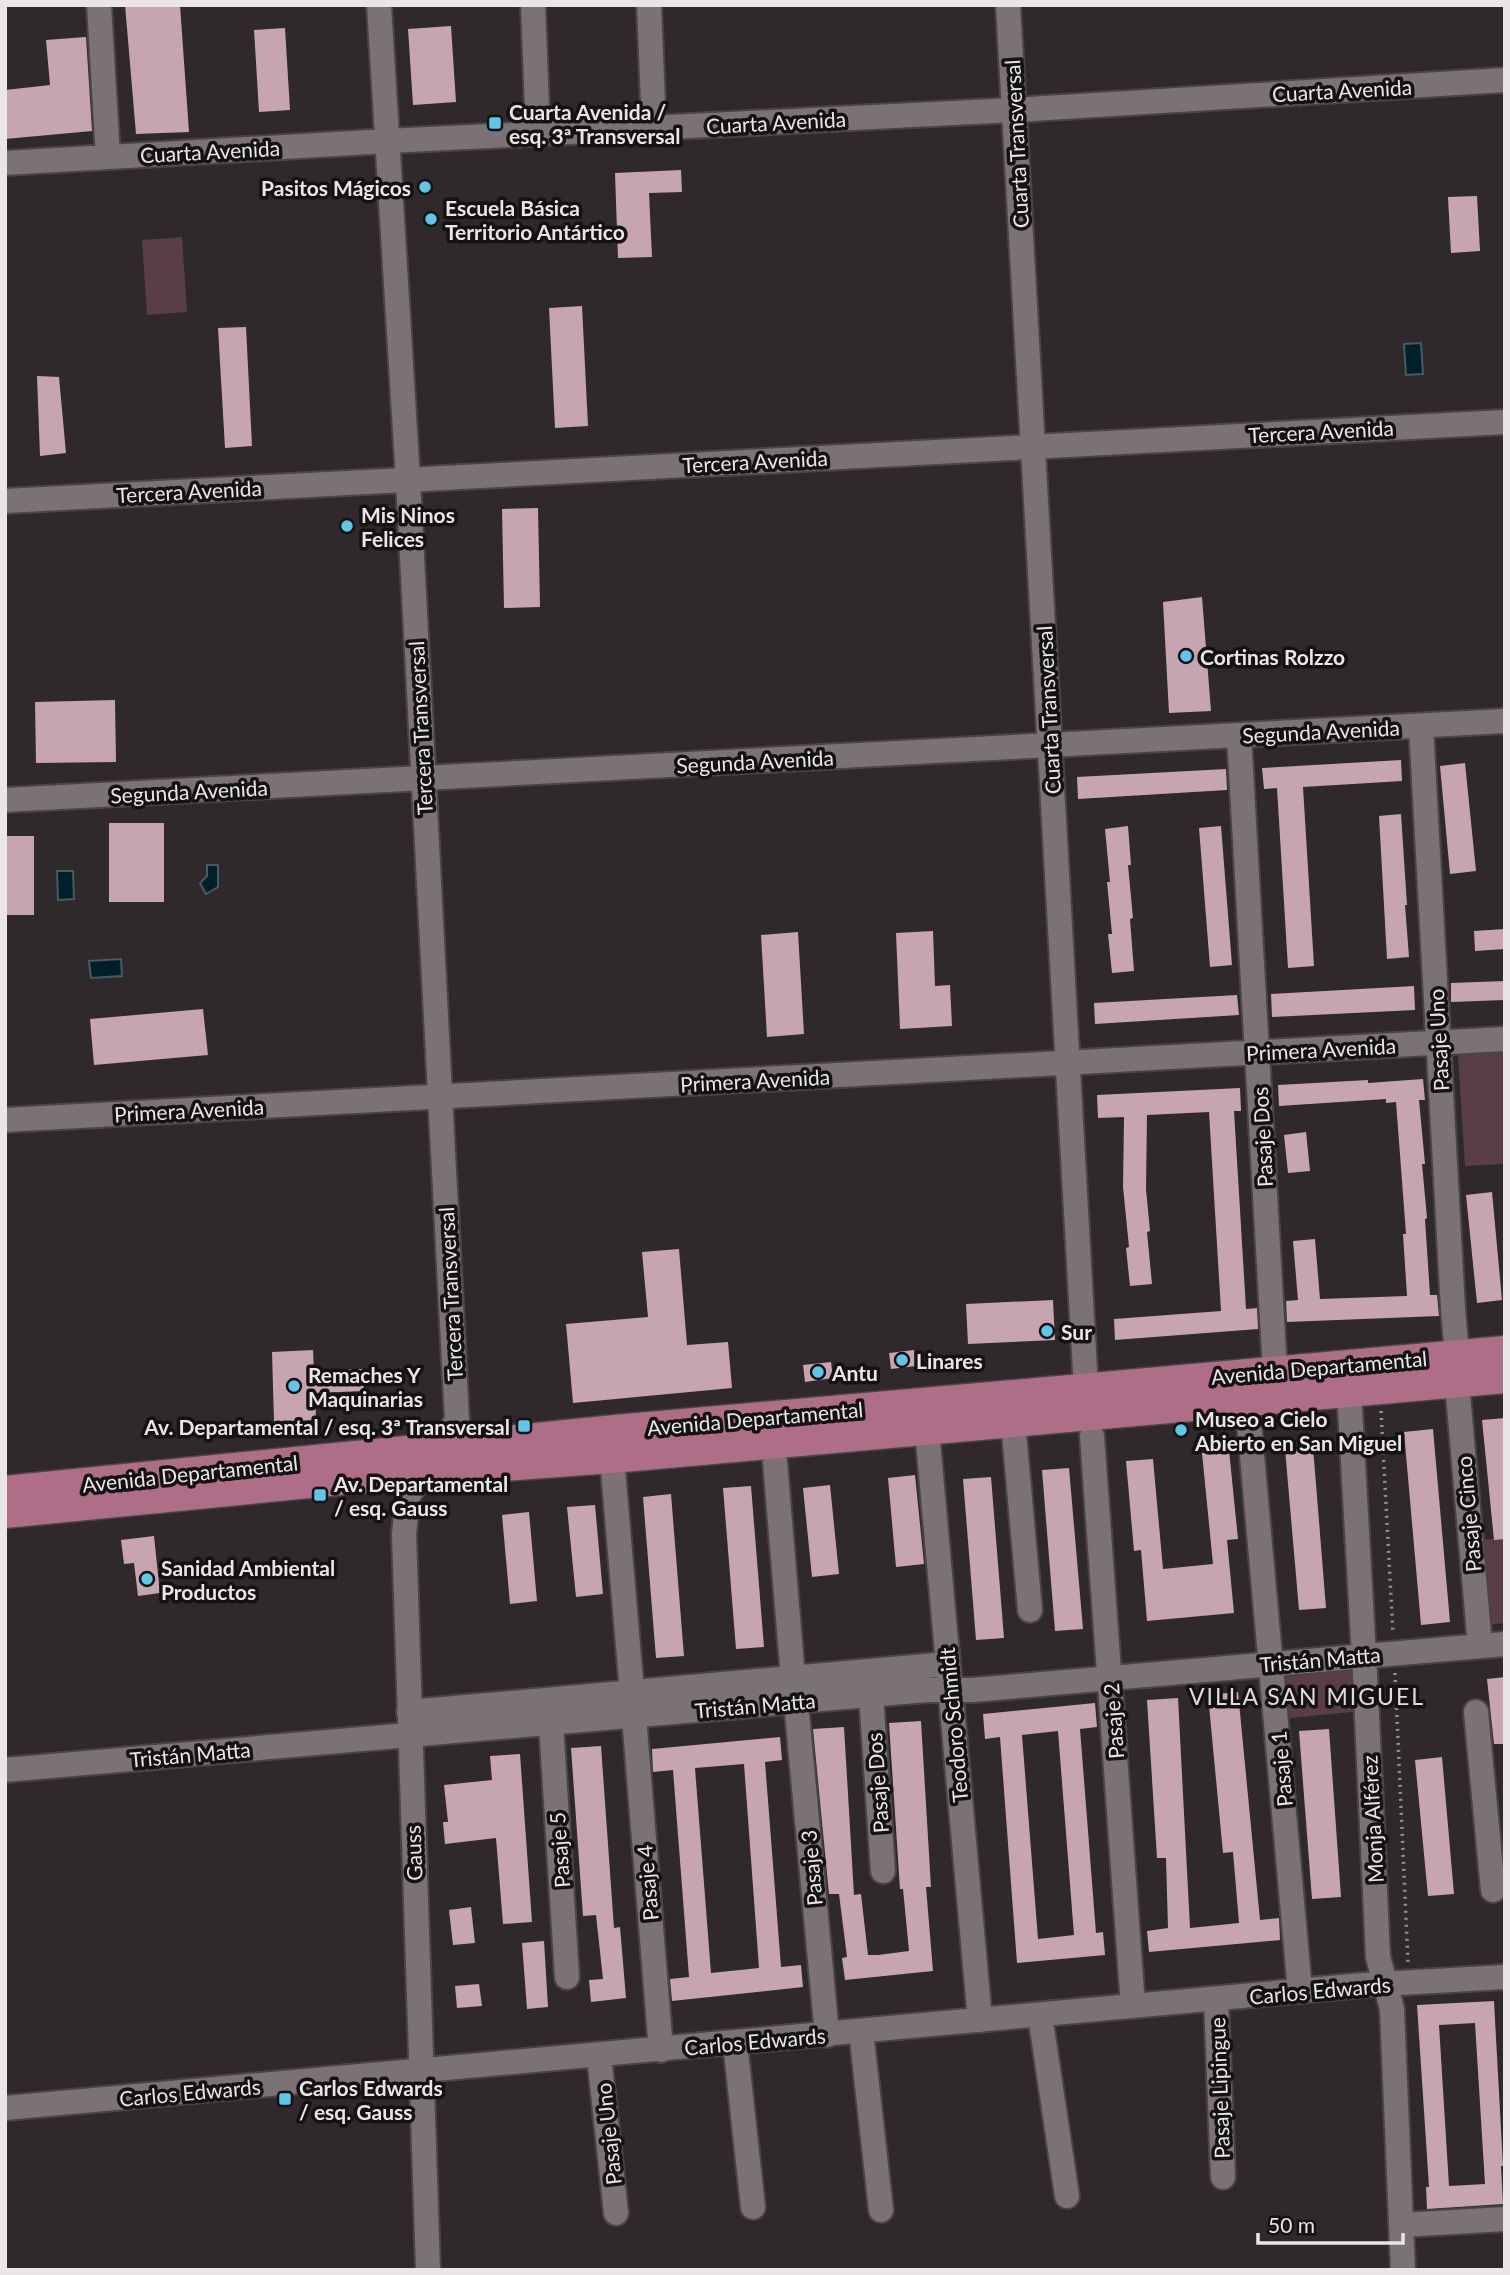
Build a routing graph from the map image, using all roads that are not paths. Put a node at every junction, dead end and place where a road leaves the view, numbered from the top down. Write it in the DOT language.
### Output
graph roads {
  1 [pos="99,5"];
  2 [pos="379,5"];
  3 [pos="533,5"];
  4 [pos="649,5"];
  5 [pos="1008,5"];
  6 [pos="1505,80"];
  7 [pos="1014,110"];
  8 [pos="654,128"];
  9 [pos="538,134"];
  10 [pos="387,141"];
  11 [pos="108,157"];
  12 [pos="5,163"];
  13 [pos="1505,422"];
  14 [pos="1033,446"];
  15 [pos="408,480"];
  16 [pos="5,501"];
  17 [pos="1505,721"];
  18 [pos="1421,726"];
  19 [pos="1239,735"];
  20 [pos="1050,745"];
  21 [pos="423,778"];
  22 [pos="5,800"];
  23 [pos="1505,1039"];
  24 [pos="1438,1042"];
  25 [pos="1257,1052"];
  26 [pos="1068,1062"];
  27 [pos="440,1097"];
  28 [pos="5,1121"];
  29 [pos="1505,1351"];
  30 [pos="1457,1369"];
  31 [pos="1275,1371"];
  32 [pos="1505,1378"];
  33 [pos="1348,1379"];
  34 [pos="1089,1413"];
  35 [pos="1013,1422"];
  36 [pos="1249,1422"];
  37 [pos="927,1430"];
  38 [pos="442,1446"];
  39 [pos="612,1458"];
  40 [pos="775,1462"];
  41 [pos="422,1472"];
  42 [pos="5,1491"];
  43 [pos="5,1513"];
  44 [pos="1030,1610"];
  45 [pos="1505,1644"];
  46 [pos="1480,1646"];
  47 [pos="1364,1655"];
  48 [pos="1272,1663"];
  49 [pos="948,1664"];
  50 [pos="1110,1678"];
  51 [pos="950,1689"];
  52 [pos="794,1690"];
  53 [pos="871,1695"];
  54 [pos="633,1704"];
  55 [pos="1476,1712"];
  56 [pos="551,1723"];
  57 [pos="410,1724"];
  58 [pos="5,1770"];
  59 [pos="1494,1795"];
  60 [pos="883,1871"];
  61 [pos="1493,1890"];
  62 [pos="567,1977"];
  63 [pos="1505,1977"];
  64 [pos="1397,1983"];
  65 [pos="1300,1991"];
  66 [pos="1216,1999"];
  67 [pos="1133,2006"];
  68 [pos="1040,2015"];
  69 [pos="980,2020"];
  70 [pos="861,2031"];
  71 [pos="827,2035"];
  72 [pos="735,2043"];
  73 [pos="661,2050"];
  74 [pos="599,2056"];
  75 [pos="420,2072"];
  76 [pos="5,2108"];
  77 [pos="1223,2177"];
  78 [pos="1067,2196"];
  79 [pos="752,2207"];
  80 [pos="881,2210"];
  81 [pos="616,2213"];
  82 [pos="1505,2220"];
  83 [pos="1401,2225"];
  84 [pos="428,2270"];
  85 [pos="1403,2270"];
  1 -- 11 [label="street"];
  2 -- 10 [label="street, Tercera Transversal"];
  3 -- 9 [label="street"];
  4 -- 8 [label="street"];
  5 -- 7 [label="street, Cuarta Transversal"];
  6 -- 7 [label="street, Cuarta Avenida"];
  7 -- 8 [label="street, Cuarta Avenida"];
  7 -- 14 [label="street, Cuarta Transversal"];
  8 -- 9 [label="street, Cuarta Avenida"];
  9 -- 10 [label="street, Cuarta Avenida"];
  10 -- 11 [label="street, Cuarta Avenida"];
  10 -- 15 [label="street, Tercera Transversal"];
  11 -- 12 [label="street, Cuarta Avenida"];
  13 -- 14 [label="street, Tercera Avenida"];
  14 -- 15 [label="street, Tercera Avenida"];
  14 -- 20 [label="street, Cuarta Transversal"];
  15 -- 16 [label="street, Tercera Avenida"];
  15 -- 21 [label="street, Tercera Transversal"];
  17 -- 18 [label="street, Segunda Avenida"];
  18 -- 19 [label="street, Segunda Avenida"];
  18 -- 24 [label="street, Pasaje Uno"];
  19 -- 20 [label="street, Segunda Avenida"];
  19 -- 25 [label="street, Pasaje Dos"];
  20 -- 21 [label="street, Segunda Avenida"];
  20 -- 26 [label="street, Cuarta Transversal"];
  21 -- 22 [label="street, Segunda Avenida"];
  21 -- 27 [label="street, Tercera Transversal"];
  23 -- 24 [label="street, Primera Avenida"];
  24 -- 25 [label="street, Primera Avenida"];
  24 -- 30 [label="street, Pasaje Uno"];
  25 -- 26 [label="street, Primera Avenida"];
  25 -- 31 [label="street, Pasaje Dos"];
  26 -- 27 [label="street, Primera Avenida"];
  26 -- 34 [label="street, Cuarta Transversal"];
  27 -- 28 [label="street, Primera Avenida"];
  27 -- 38 [label="street, Tercera Transversal"];
  29 -- 30 [label="main road, Avenida Departamental"];
  30 -- 32 [label="main road, Avenida Departamental"];
  30 -- 33 [label="main road, Avenida Departamental"];
  30 -- 46 [label="street, Pasaje Cinco"];
  31 -- 33 [label="main road, Avenida Departamental"];
  31 -- 34 [label="main road, Avenida Departamental"];
  33 -- 34 [label="main road, Avenida Departamental"];
  33 -- 47 [label="street, Monja Alférez"];
  34 -- 35 [label="main road, Avenida Departamental"];
  34 -- 38 [label="main road, Avenida Departamental"];
  34 -- 50 [label="street, Pasaje 2"];
  35 -- 37 [label="main road, Avenida Departamental"];
  35 -- 44 [label="street"];
  36 -- 48 [label="street, Pasaje 1"];
  37 -- 39 [label="main road, Avenida Departamental"];
  37 -- 49 [label="street, Teodoro Schmidt"];
  38 -- 41 [label="street, Gauss"];
  38 -- 42 [label="main road, Avenida Departamental"];
  39 -- 41 [label="main road, Avenida Departamental"];
  39 -- 54 [label="street, Pasaje 4"];
  40 -- 52 [label="street, Pasaje 3"];
  41 -- 43 [label="main road, Avenida Departamental"];
  41 -- 57 [label="street, Gauss"];
  45 -- 46 [label="street, Tristán Matta"];
  46 -- 47 [label="street, Tristán Matta"];
  47 -- 48 [label="street, Tristán Matta"];
  47 -- 64 [label="street, Monja Alférez"];
  48 -- 50 [label="street, Tristán Matta"];
  48 -- 65 [label="street, Pasaje 1"];
  49 -- 51 [label="street, Teodoro Schmidt"];
  49 -- 52 [label="street, Tristán Matta"];
  50 -- 51 [label="street, Tristán Matta"];
  50 -- 67 [label="street, Pasaje 2"];
  51 -- 53 [label="street, Tristán Matta"];
  51 -- 69 [label="street, Teodoro Schmidt"];
  52 -- 53 [label="street, Tristán Matta"];
  52 -- 54 [label="street, Tristán Matta"];
  52 -- 71 [label="street, Pasaje 3"];
  53 -- 60 [label="street, Pasaje Dos"];
  54 -- 56 [label="street, Tristán Matta"];
  54 -- 57 [label="street, Tristán Matta"];
  54 -- 73 [label="street, Pasaje 4"];
  55 -- 59 [label="street"];
  56 -- 57 [label="street, Tristán Matta"];
  56 -- 62 [label="street, Pasaje 5"];
  57 -- 58 [label="street, Tristán Matta"];
  57 -- 75 [label="street, Gauss"];
  59 -- 61 [label="street"];
  63 -- 64 [label="street, Carlos Edwards"];
  64 -- 65 [label="street, Carlos Edwards"];
  64 -- 83 [label="street, Monja Alférez"];
  65 -- 66 [label="street, Carlos Edwards"];
  66 -- 67 [label="street, Carlos Edwards"];
  66 -- 77 [label="street, Pasaje Lipingue"];
  67 -- 68 [label="street, Carlos Edwards"];
  68 -- 69 [label="street, Carlos Edwards"];
  68 -- 78 [label="street"];
  69 -- 70 [label="street, Carlos Edwards"];
  70 -- 71 [label="street, Carlos Edwards"];
  70 -- 80 [label="street"];
  71 -- 72 [label="street, Carlos Edwards"];
  72 -- 73 [label="street, Carlos Edwards"];
  72 -- 79 [label="street"];
  73 -- 74 [label="street, Carlos Edwards"];
  74 -- 75 [label="street, Carlos Edwards"];
  74 -- 81 [label="street, Pasaje Uno"];
  75 -- 76 [label="street, Carlos Edwards"];
  75 -- 84 [label="street, Gauss"];
  82 -- 83 [label="street"];
  83 -- 85 [label="street, Monja Alférez"];
}
